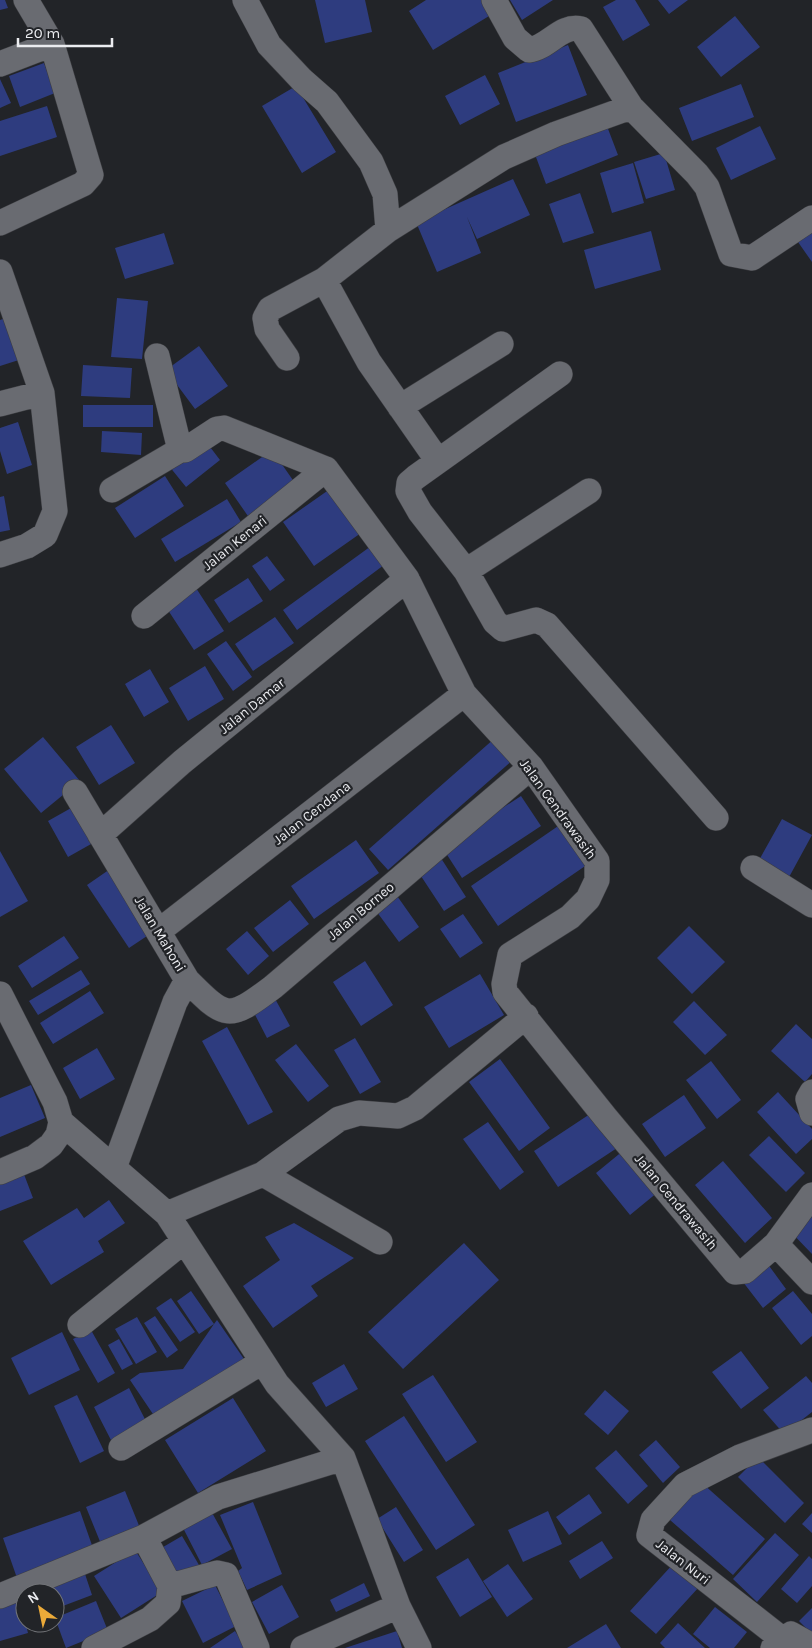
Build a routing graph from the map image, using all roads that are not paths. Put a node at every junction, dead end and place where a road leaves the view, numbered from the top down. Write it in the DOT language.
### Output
graph roads {
  1 [pos="26,0"];
  2 [pos="245,0"];
  3 [pos="494,0"];
  4 [pos="52,44"];
  5 [pos="0,64"];
  6 [pos="632,107"];
  7 [pos="812,218"];
  8 [pos="0,222"];
  9 [pos="388,230"];
  10 [pos="0,272"];
  11 [pos="324,280"];
  12 [pos="501,344"];
  13 [pos="157,356"];
  14 [pos="287,358"];
  15 [pos="560,374"];
  16 [pos="42,393"];
  17 [pos="0,404"];
  18 [pos="400,407"];
  19 [pos="180,450"];
  20 [pos="438,461"];
  21 [pos="326,469"];
  22 [pos="112,490"];
  23 [pos="589,491"];
  24 [pos="0,556"];
  25 [pos="466,572"];
  26 [pos="407,580"];
  27 [pos="144,616"];
  28 [pos="464,694"];
  29 [pos="531,767"];
  30 [pos="75,792"];
  31 [pos="716,818"];
  32 [pos="100,835"];
  33 [pos="753,868"];
  34 [pos="812,905"];
  35 [pos="160,931"];
  36 [pos="187,980"];
  37 [pos="0,994"];
  38 [pos="526,1016"];
  39 [pos="812,1092"];
  40 [pos="812,1113"];
  41 [pos="62,1122"];
  42 [pos="114,1168"];
  43 [pos="0,1172"];
  44 [pos="262,1174"];
  45 [pos="812,1195"];
  46 [pos="167,1214"];
  47 [pos="184,1241"];
  48 [pos="380,1242"];
  49 [pos="776,1244"];
  50 [pos="812,1282"];
  51 [pos="80,1325"];
  52 [pos="262,1362"];
  53 [pos="812,1430"];
  54 [pos="121,1448"];
  55 [pos="343,1458"];
  56 [pos="144,1537"];
  57 [pos="170,1586"];
  58 [pos="0,1596"];
  59 [pos="398,1606"];
  60 [pos="777,1643"];
  61 [pos="812,1646"];
  62 [pos="94,1648"];
  63 [pos="257,1648"];
  64 [pos="303,1648"];
  65 [pos="419,1648"];
  1 -- 4 [label="street"];
  2 -- 9 [label="street"];
  3 -- 6 [label="street"];
  4 -- 5 [label="street"];
  4 -- 8 [label="street"];
  6 -- 7 [label="street"];
  6 -- 9 [label="street"];
  9 -- 11 [label="street"];
  10 -- 16 [label="street"];
  11 -- 14 [label="street"];
  11 -- 18 [label="street"];
  12 -- 18 [label="street"];
  13 -- 19 [label="street"];
  15 -- 20 [label="street"];
  16 -- 17 [label="street"];
  16 -- 24 [label="street"];
  18 -- 20 [label="street"];
  19 -- 21 [label="street"];
  19 -- 22 [label="street"];
  20 -- 25 [label="street"];
  21 -- 26 [label="street, Jalan Cendrawasih"];
  21 -- 27 [label="street, Jalan Kenari"];
  23 -- 25 [label="street"];
  25 -- 31 [label="street"];
  26 -- 28 [label="street, Jalan Cendrawasih"];
  26 -- 32 [label="street, Jalan Damar"];
  28 -- 29 [label="street, Jalan Cendrawasih"];
  28 -- 35 [label="street, Jalan Cendana"];
  29 -- 36 [label="street, Jalan Borneo"];
  29 -- 38 [label="street, Jalan Cendrawasih"];
  30 -- 32 [label="street, Jalan Mahoni"];
  32 -- 35 [label="street, Jalan Mahoni"];
  33 -- 34 [label="street"];
  35 -- 36 [label="street, Jalan Mahoni"];
  36 -- 42 [label="street, Jalan Mahoni"];
  37 -- 41 [label="street"];
  38 -- 44 [label="street"];
  38 -- 49 [label="street, Jalan Cendrawasih"];
  39 -- 40 [label="street"];
  41 -- 42 [label="street"];
  41 -- 43 [label="street"];
  42 -- 46 [label="street"];
  44 -- 46 [label="street"];
  44 -- 48 [label="street"];
  45 -- 49 [label="street"];
  46 -- 47 [label="street"];
  47 -- 51 [label="street"];
  47 -- 52 [label="street"];
  49 -- 50 [label="street"];
  52 -- 54 [label="street"];
  52 -- 55 [label="street"];
  53 -- 60 [label="street, Jalan Nuri"];
  55 -- 56 [label="street"];
  55 -- 59 [label="street"];
  56 -- 57 [label="street"];
  56 -- 58 [label="street"];
  57 -- 62 [label="street"];
  57 -- 63 [label="street"];
  59 -- 64 [label="street"];
  59 -- 65 [label="street"];
  60 -- 61 [label="street"];
}
